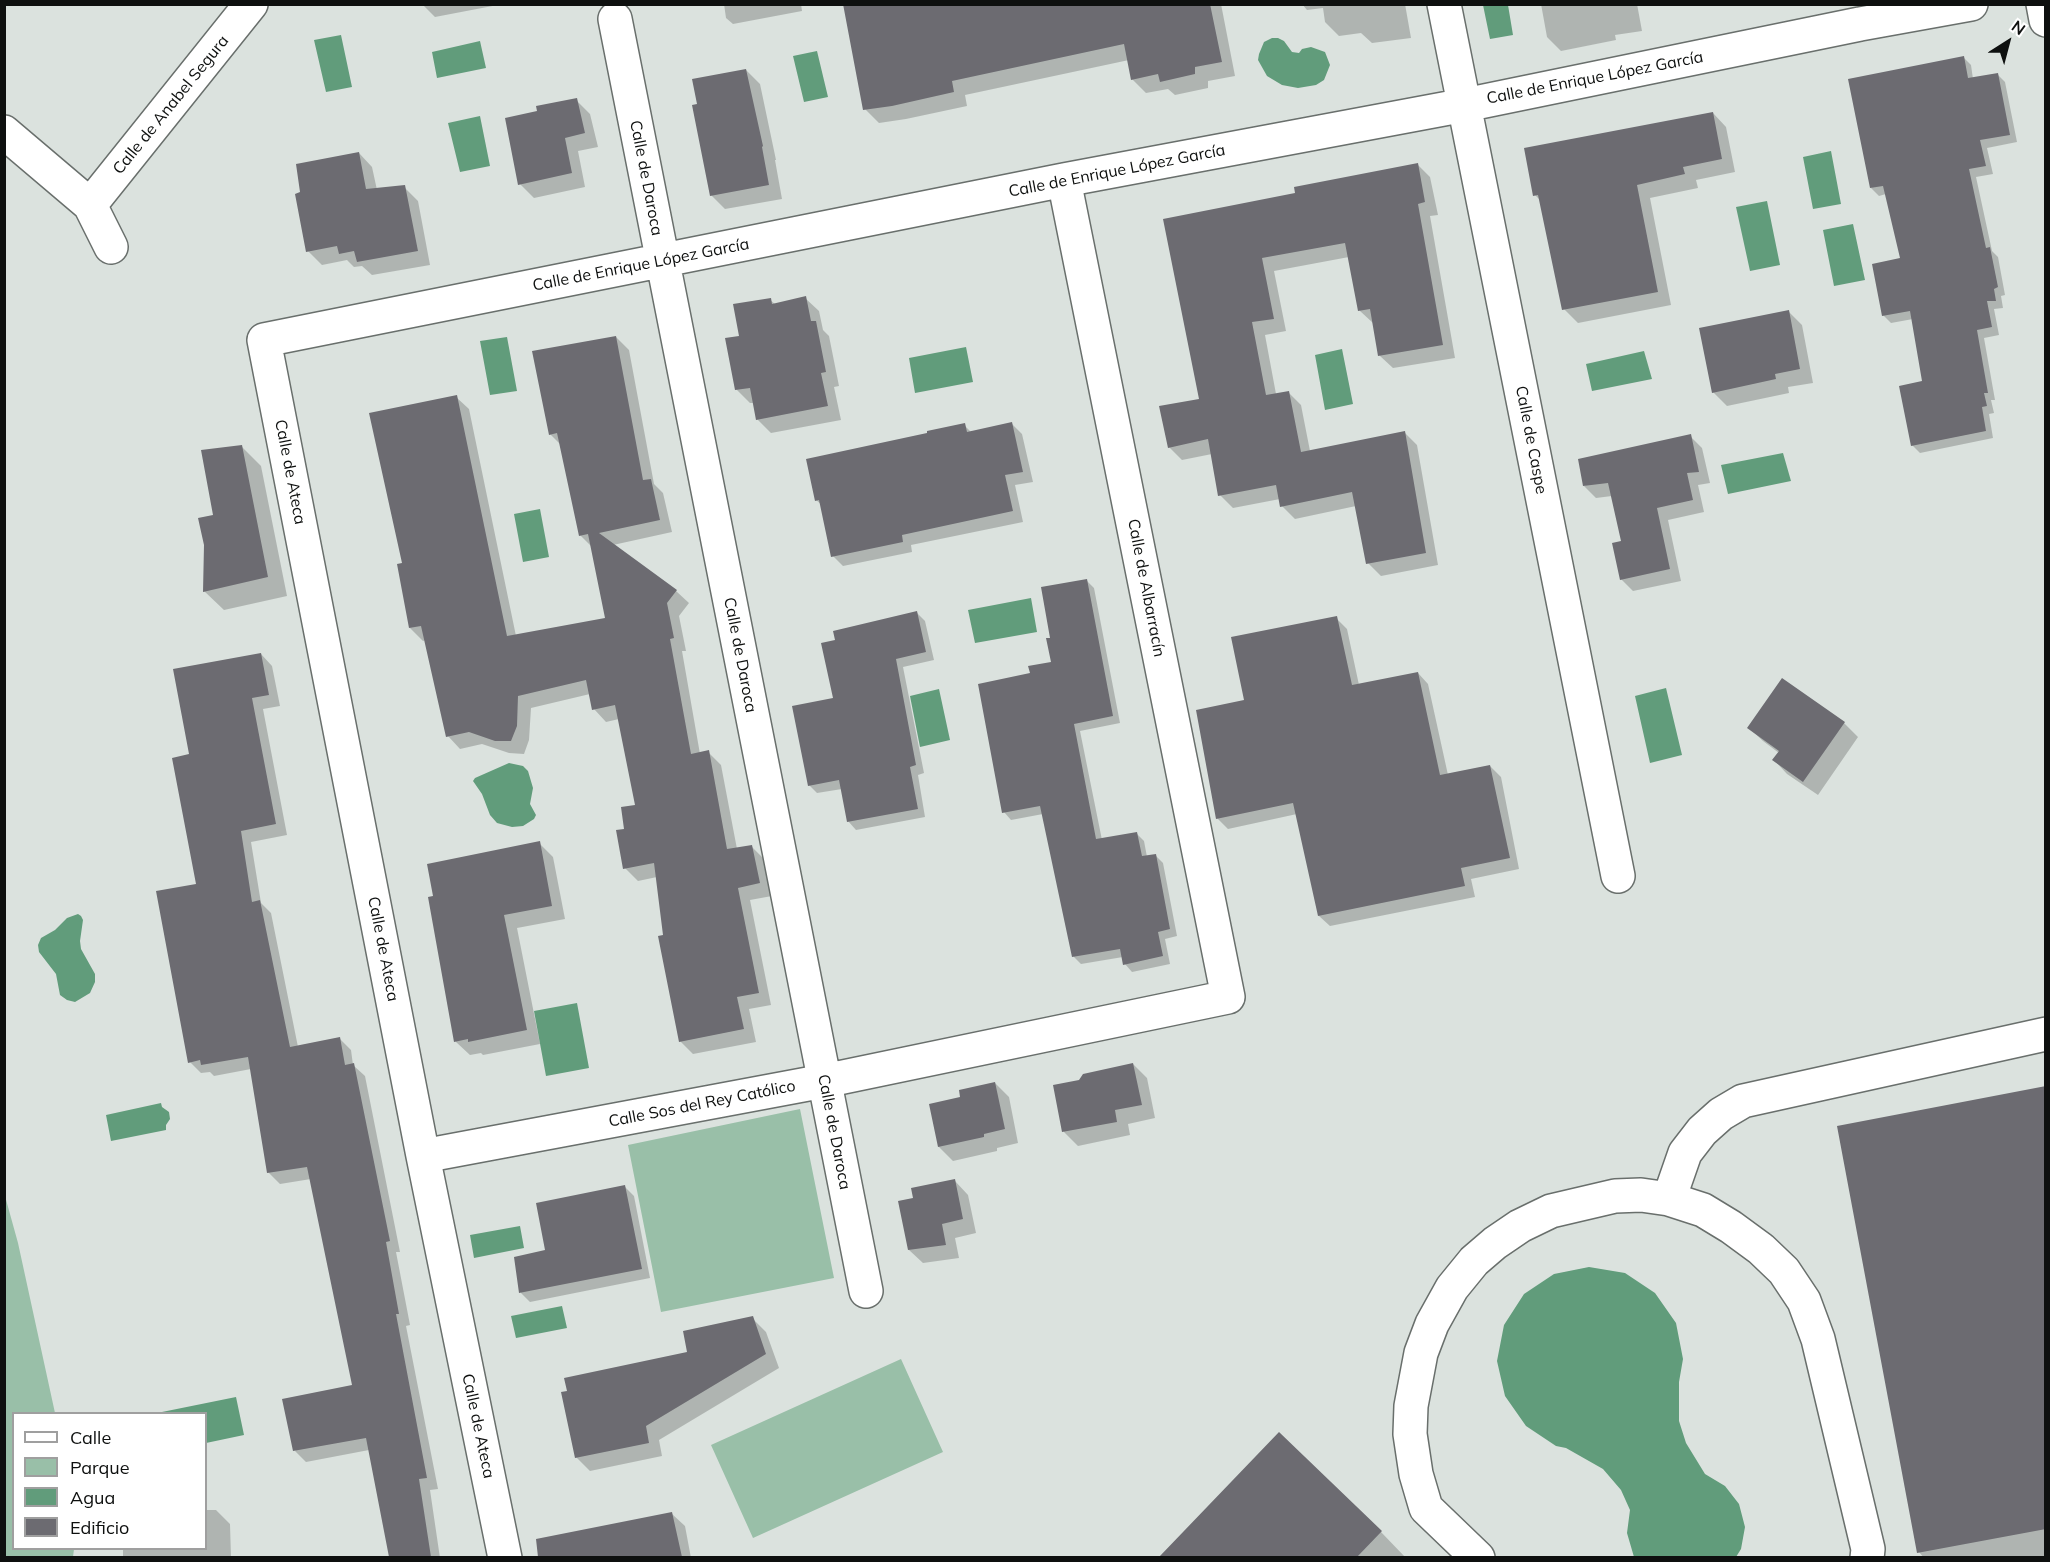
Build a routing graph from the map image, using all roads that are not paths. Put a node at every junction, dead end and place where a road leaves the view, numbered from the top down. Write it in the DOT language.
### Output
graph roads {
  1 [pos="251,4"];
  2 [pos="1444,4"];
  3 [pos="1971,4"];
  4 [pos="2043,4"];
  5 [pos="1858,14"];
  6 [pos="615,19"];
  7 [pos="2046,20"];
  8 [pos="1465,105"];
  9 [pos="4,132"];
  10 [pos="1064,180"];
  11 [pos="90,205"];
  12 [pos="111,247"];
  13 [pos="662,260"];
  14 [pos="264,340"];
  15 [pos="1618,876"];
  16 [pos="1228,997"];
  17 [pos="2046,1034"];
  18 [pos="824,1081"];
  19 [pos="423,1156"];
  20 [pos="1669,1199"];
  21 [pos="866,1291"];
  22 [pos="505,1557"];
  23 [pos="1478,1557"];
  24 [pos="1867,1557"];
  1 -- 11 [label="street, Calle de Anabel Segura"];
  2 -- 8 [label="street, Calle de Caspe"];
  3 -- 5 [label="street, Calle de Enrique López García"];
  4 -- 7 [label="street"];
  5 -- 8 [label="street, Calle de Enrique López García"];
  6 -- 13 [label="street, Calle de Daroca"];
  8 -- 10 [label="street, Calle de Enrique López García"];
  8 -- 15 [label="street, Calle de Caspe"];
  9 -- 11 [label="street"];
  10 -- 13 [label="street, Calle de Enrique López García"];
  10 -- 16 [label="street, Calle de Albarracín"];
  11 -- 12 [label="street"];
  13 -- 14 [label="street, Calle de Enrique López García"];
  13 -- 18 [label="street, Calle de Daroca"];
  14 -- 19 [label="street, Calle de Ateca"];
  16 -- 18 [label="street, Calle Sos del Rey Católico"];
  17 -- 20 [label="street"];
  18 -- 19 [label="street, Calle Sos del Rey Católico"];
  18 -- 21 [label="street, Calle de Daroca"];
  19 -- 22 [label="street, Calle de Ateca"];
  20 -- 23 [label="street"];
  20 -- 24 [label="street"];
}
